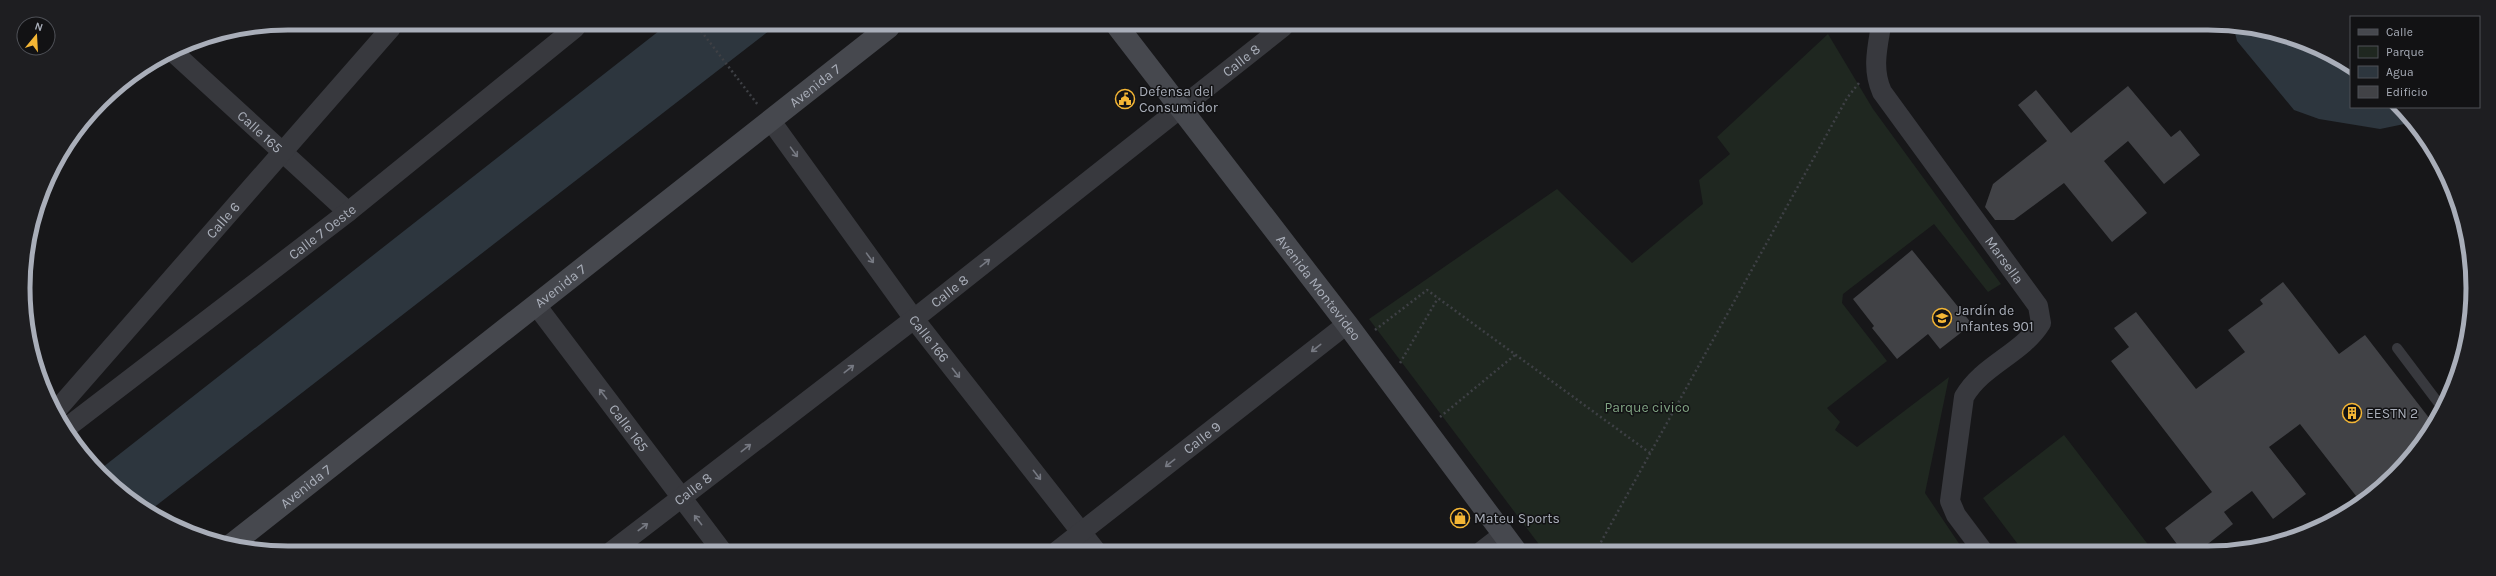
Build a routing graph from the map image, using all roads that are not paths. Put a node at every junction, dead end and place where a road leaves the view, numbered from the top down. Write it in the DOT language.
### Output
graph roads {
  1 [pos="389,30"];
  2 [pos="573,30"];
  3 [pos="885,30"];
  4 [pos="1120,30"];
  5 [pos="1279,30"];
  6 [pos="1880,30"];
  7 [pos="177,56"];
  8 [pos="1181,107"];
  9 [pos="771,121"];
  10 [pos="283,152"];
  11 [pos="348,212"];
  12 [pos="536,304"];
  13 [pos="914,319"];
  14 [pos="1347,324"];
  15 [pos="2397,348"];
  16 [pos="2438,403"];
  17 [pos="60,407"];
  18 [pos="70,425"];
  19 [pos="681,498"];
  20 [pos="1082,532"];
  21 [pos="242,542"];
  22 [pos="1510,542"];
  23 [pos="619,546"];
  24 [pos="718,546"];
  25 [pos="1064,546"];
  26 [pos="1092,546"];
  27 [pos="1498,546"];
  28 [pos="1979,546"];
  1 -- 10 [label="street, Calle 6"];
  2 -- 11 [label="street, Calle 7 Oeste"];
  3 -- 9 [label="main road, Avenida 7"];
  4 -- 8 [label="main road, Avenida Montevideo"];
  5 -- 8 [label="street, Calle 8"];
  6 -- 28 [label="street, Marsella"];
  7 -- 10 [label="street, Calle 165"];
  13 -- 8 [label="street, Calle 8, one-way"];
  8 -- 14 [label="main road, Avenida Montevideo"];
  9 -- 12 [label="main road, Avenida 7"];
  9 -- 13 [label="street, Calle 166, one-way"];
  10 -- 11 [label="street, Calle 165"];
  10 -- 17 [label="street, Calle 6"];
  11 -- 18 [label="street, Calle 7 Oeste"];
  19 -- 12 [label="street, Calle 165, one-way"];
  12 -- 21 [label="main road, Avenida 7"];
  19 -- 13 [label="street, Calle 8, one-way"];
  13 -- 20 [label="street, Calle 166, one-way"];
  14 -- 20 [label="street, Calle 9, one-way"];
  14 -- 22 [label="main road, Avenida Montevideo"];
  15 -- 16 [label="lane"];
  23 -- 19 [label="street, Calle 8, one-way"];
  24 -- 19 [label="street, Calle 165, one-way"];
  20 -- 25 [label="street, Calle 9"];
  20 -- 26 [label="street, Calle 166"];
  22 -- 27 [label="street"];
}
